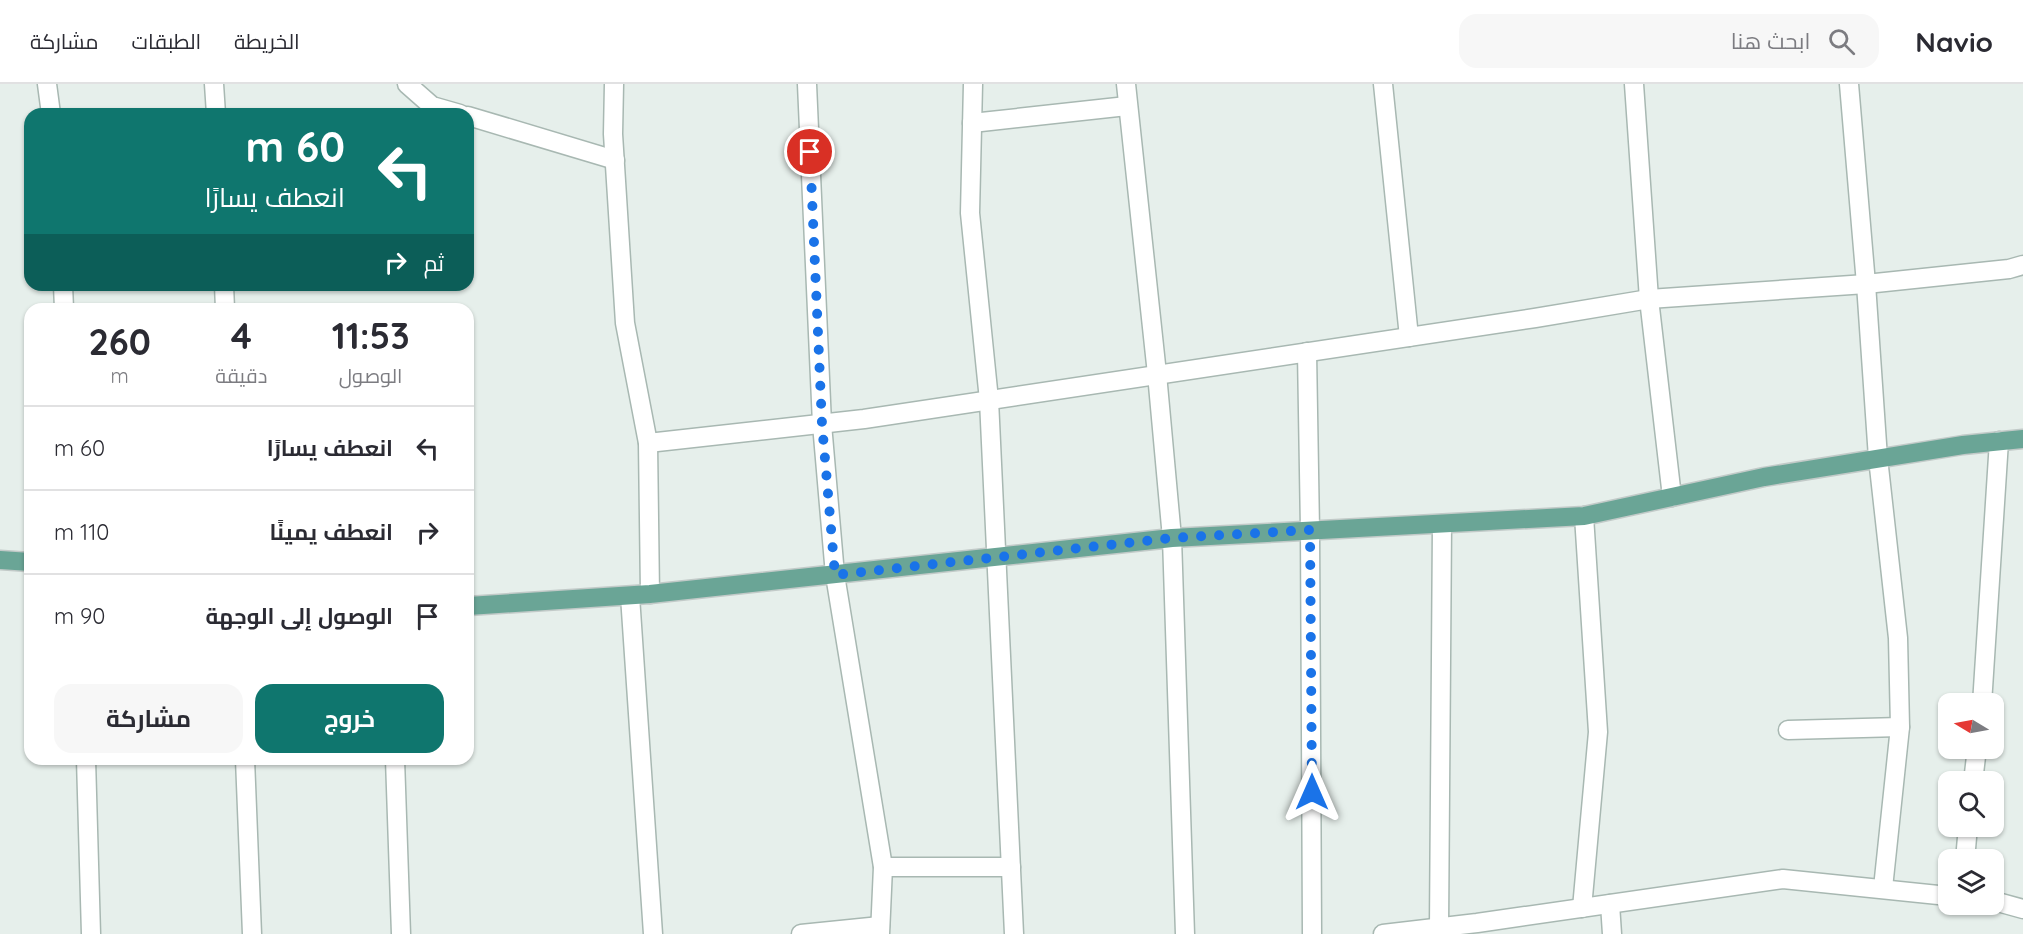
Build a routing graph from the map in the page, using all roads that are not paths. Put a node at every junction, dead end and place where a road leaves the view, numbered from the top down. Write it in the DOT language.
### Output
graph roads {
  1 [pos="47,84"];
  2 [pos="214,84"];
  3 [pos="407,84"];
  4 [pos="614,84"];
  5 [pos="807,84"];
  6 [pos="973,84"];
  7 [pos="1126,84"];
  8 [pos="1383,84"];
  9 [pos="1634,84"];
  10 [pos="1849,84"];
  11 [pos="1127,106"];
  12 [pos="50,108"];
  13 [pos="216,108"];
  14 [pos="439,108"];
  15 [pos="474,118"];
  16 [pos="972,123"];
  17 [pos="615,160"];
  18 [pos="2023,265"];
  19 [pos="1866,284"];
  20 [pos="1649,299"];
  21 [pos="1409,337"];
  22 [pos="1307,352"];
  23 [pos="1157,374"];
  24 [pos="989,400"];
  25 [pos="822,424"];
  26 [pos="2023,439"];
  27 [pos="1999,441"];
  28 [pos="648,443"];
  29 [pos="1878,458"];
  30 [pos="1672,497"];
  31 [pos="1584,516"];
  32 [pos="1442,524"];
  33 [pos="1310,530"];
  34 [pos="1172,538"];
  35 [pos="996,558"];
  36 [pos="0,560"];
  37 [pos="24,562"];
  38 [pos="835,575"];
  39 [pos="650,594"];
  40 [pos="630,596"];
  41 [pos="474,606"];
  42 [pos="1983,693"];
  43 [pos="1900,728"];
  44 [pos="1788,730"];
  45 [pos="86,765"];
  46 [pos="245,765"];
  47 [pos="395,765"];
  48 [pos="883,867"];
  49 [pos="1011,867"];
  50 [pos="1883,888"];
  51 [pos="1938,895"];
  52 [pos="1610,904"];
  53 [pos="2004,904"];
  54 [pos="1582,908"];
  55 [pos="2023,909"];
  56 [pos="1439,928"];
  57 [pos="1464,929"];
  58 [pos="880,930"];
  59 [pos="92,934"];
  60 [pos="252,934"];
  61 [pos="401,934"];
  62 [pos="653,934"];
  63 [pos="801,934"];
  64 [pos="1014,934"];
  65 [pos="1185,934"];
  66 [pos="1312,934"];
  67 [pos="1383,934"];
  68 [pos="1612,934"];
  1 -- 12 [label="street"];
  2 -- 13 [label="street"];
  3 -- 14 [label="street"];
  4 -- 17 [label="street"];
  5 -- 25 [label="street"];
  6 -- 16 [label="street"];
  7 -- 11 [label="street"];
  8 -- 21 [label="street"];
  9 -- 20 [label="street"];
  10 -- 19 [label="street"];
  11 -- 16 [label="street"];
  11 -- 23 [label="street"];
  15 -- 17 [label="street"];
  16 -- 24 [label="street"];
  17 -- 28 [label="street"];
  18 -- 19 [label="street"];
  19 -- 20 [label="street"];
  19 -- 29 [label="street"];
  20 -- 21 [label="street"];
  20 -- 30 [label="street"];
  21 -- 22 [label="street"];
  22 -- 23 [label="street"];
  22 -- 33 [label="street"];
  23 -- 24 [label="street"];
  23 -- 34 [label="street"];
  24 -- 25 [label="street"];
  24 -- 35 [label="street"];
  25 -- 28 [label="street"];
  25 -- 38 [label="street"];
  26 -- 27 [label="main road"];
  27 -- 29 [label="main road"];
  27 -- 42 [label="street"];
  28 -- 39 [label="street"];
  29 -- 30 [label="main road"];
  29 -- 43 [label="street"];
  30 -- 31 [label="main road"];
  31 -- 32 [label="main road"];
  31 -- 54 [label="street"];
  32 -- 33 [label="main road"];
  32 -- 56 [label="street"];
  33 -- 34 [label="main road"];
  33 -- 66 [label="street"];
  34 -- 35 [label="main road"];
  34 -- 65 [label="street"];
  35 -- 38 [label="main road"];
  35 -- 49 [label="street"];
  36 -- 37 [label="main road"];
  38 -- 39 [label="main road"];
  38 -- 48 [label="street"];
  39 -- 40 [label="main road"];
  40 -- 41 [label="main road"];
  40 -- 62 [label="street"];
  43 -- 44 [label="street"];
  43 -- 50 [label="street"];
  45 -- 59 [label="street"];
  46 -- 60 [label="street"];
  47 -- 61 [label="street"];
  48 -- 49 [label="street"];
  48 -- 58 [label="street"];
  49 -- 64 [label="street"];
  50 -- 51 [label="street"];
  50 -- 52 [label="street"];
  52 -- 54 [label="street"];
  52 -- 68 [label="street"];
  53 -- 55 [label="street"];
  54 -- 57 [label="street"];
  56 -- 57 [label="street"];
  56 -- 67 [label="street"];
  58 -- 63 [label="street"];
}
